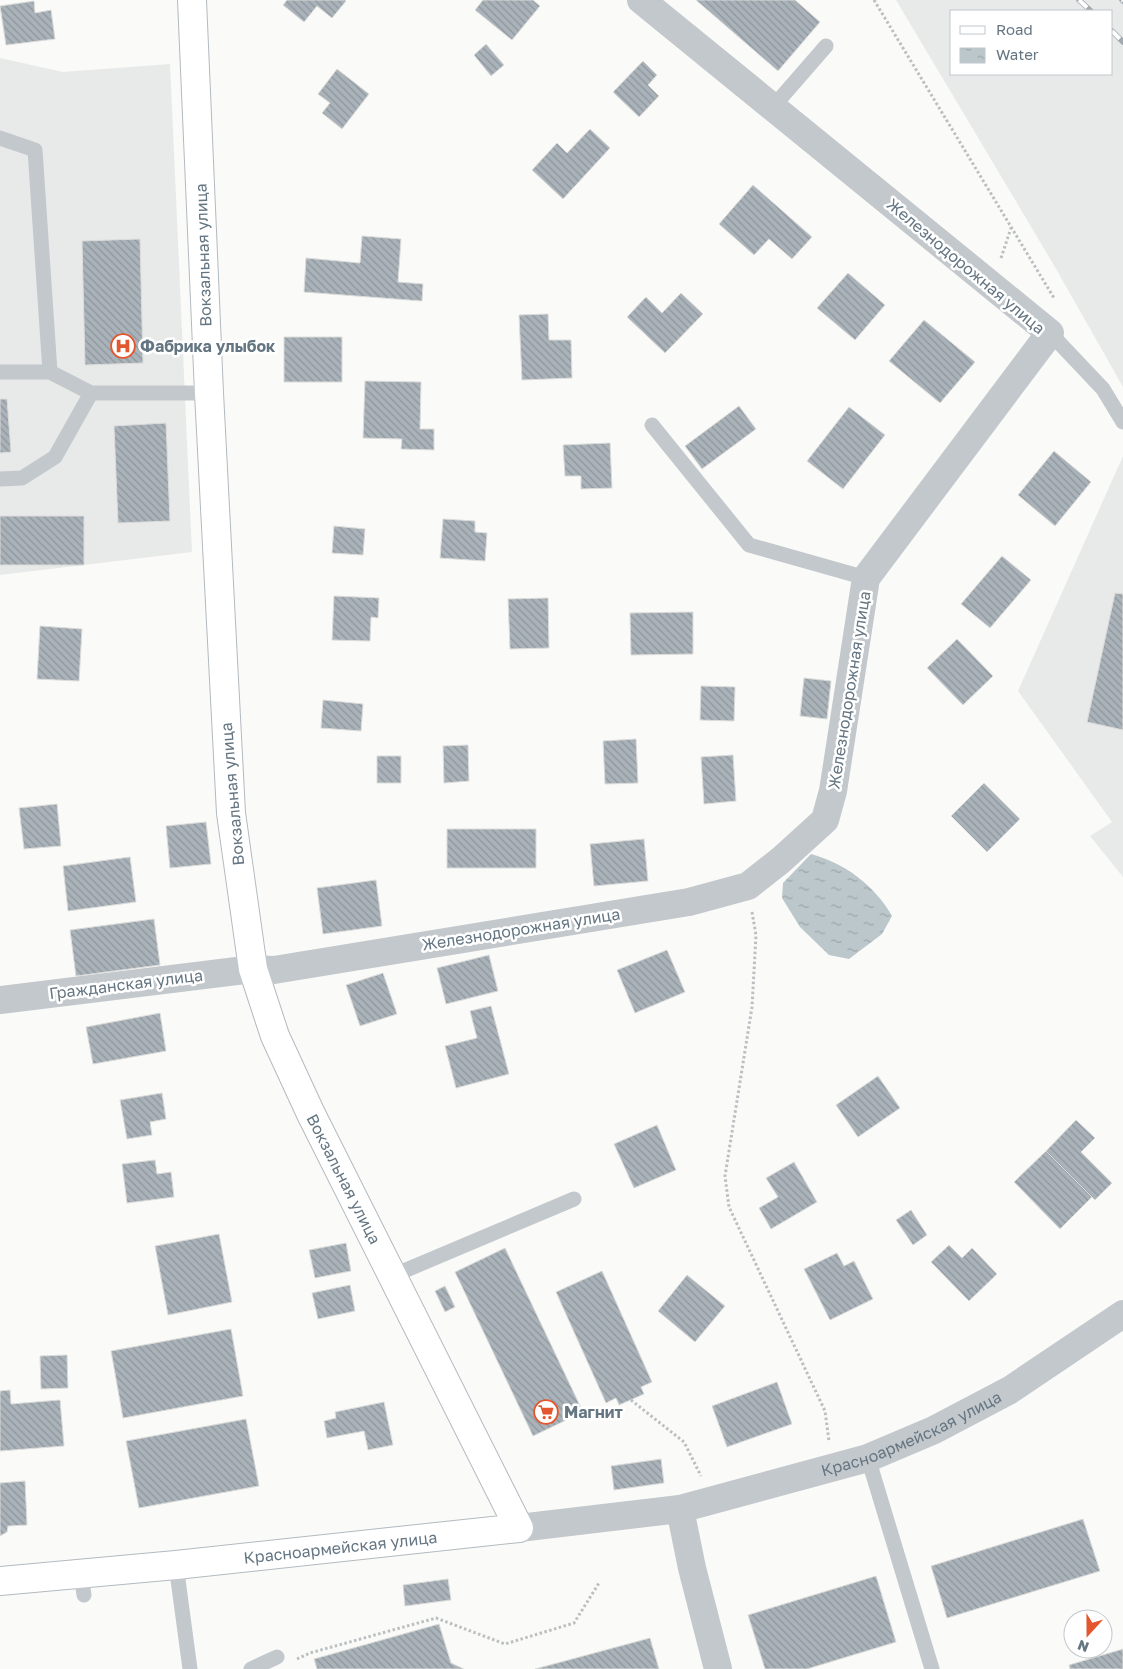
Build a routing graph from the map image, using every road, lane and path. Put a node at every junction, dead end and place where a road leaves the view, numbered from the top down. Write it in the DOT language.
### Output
graph roads {
  1 [pos="192,0"];
  2 [pos="641,0"];
  3 [pos="874,0"];
  4 [pos="826,46"];
  5 [pos="773,107"];
  6 [pos="0,138"];
  7 [pos="1057,304"];
  8 [pos="1050,333"];
  9 [pos="0,372"];
  10 [pos="50,372"];
  11 [pos="209,392"];
  12 [pos="91,394"];
  13 [pos="1123,422"];
  14 [pos="652,425"];
  15 [pos="0,479"];
  16 [pos="866,578"];
  17 [pos="748,886"];
  18 [pos="253,969"];
  19 [pos="0,1000"];
  20 [pos="574,1199"];
  21 [pos="392,1276"];
  22 [pos="1123,1314"];
  23 [pos="632,1400"];
  24 [pos="868,1458"];
  25 [pos="826,1471"];
  26 [pos="703,1482"];
  27 [pos="680,1509"];
  28 [pos="519,1528"];
  29 [pos="176,1565"];
  30 [pos="0,1582"];
  31 [pos="600,1583"];
  32 [pos="276,1657"];
  33 [pos="293,1661"];
  34 [pos="190,1669"];
  35 [pos="251,1669"];
  36 [pos="718,1669"];
  37 [pos="932,1669"];
  1 -- 11 [label="street, Вокзальная улица"];
  2 -- 5 [label="street, Железнодорожная улица"];
  3 -- 7 [label="path"];
  4 -- 5 [label="lane"];
  5 -- 8 [label="street, Железнодорожная улица"];
  6 -- 10 [label="lane"];
  8 -- 13 [label="lane"];
  8 -- 16 [label="street, Железнодорожная улица"];
  9 -- 10 [label="lane"];
  10 -- 12 [label="lane"];
  11 -- 12 [label="lane"];
  11 -- 18 [label="street, Вокзальная улица"];
  12 -- 15 [label="lane"];
  14 -- 16 [label="lane"];
  16 -- 17 [label="street, Железнодорожная улица"];
  17 -- 18 [label="street, Железнодорожная улица"];
  17 -- 25 [label="path"];
  18 -- 19 [label="street, Гражданская улица"];
  18 -- 21 [label="street, Вокзальная улица"];
  20 -- 21 [label="lane"];
  21 -- 28 [label="street, Вокзальная улица"];
  22 -- 24 [label="street, Красноармейская улица"];
  23 -- 26 [label="path"];
  24 -- 25 [label="street, Красноармейская улица"];
  24 -- 37 [label="lane"];
  25 -- 27 [label="street, Красноармейская улица"];
  27 -- 28 [label="street, Красноармейская улица"];
  27 -- 36 [label="street"];
  28 -- 29 [label="street, Красноармейская улица"];
  29 -- 30 [label="street, Красноармейская улица"];
  29 -- 34 [label="lane"];
  31 -- 33 [label="path"];
  32 -- 35 [label="lane"];
}
